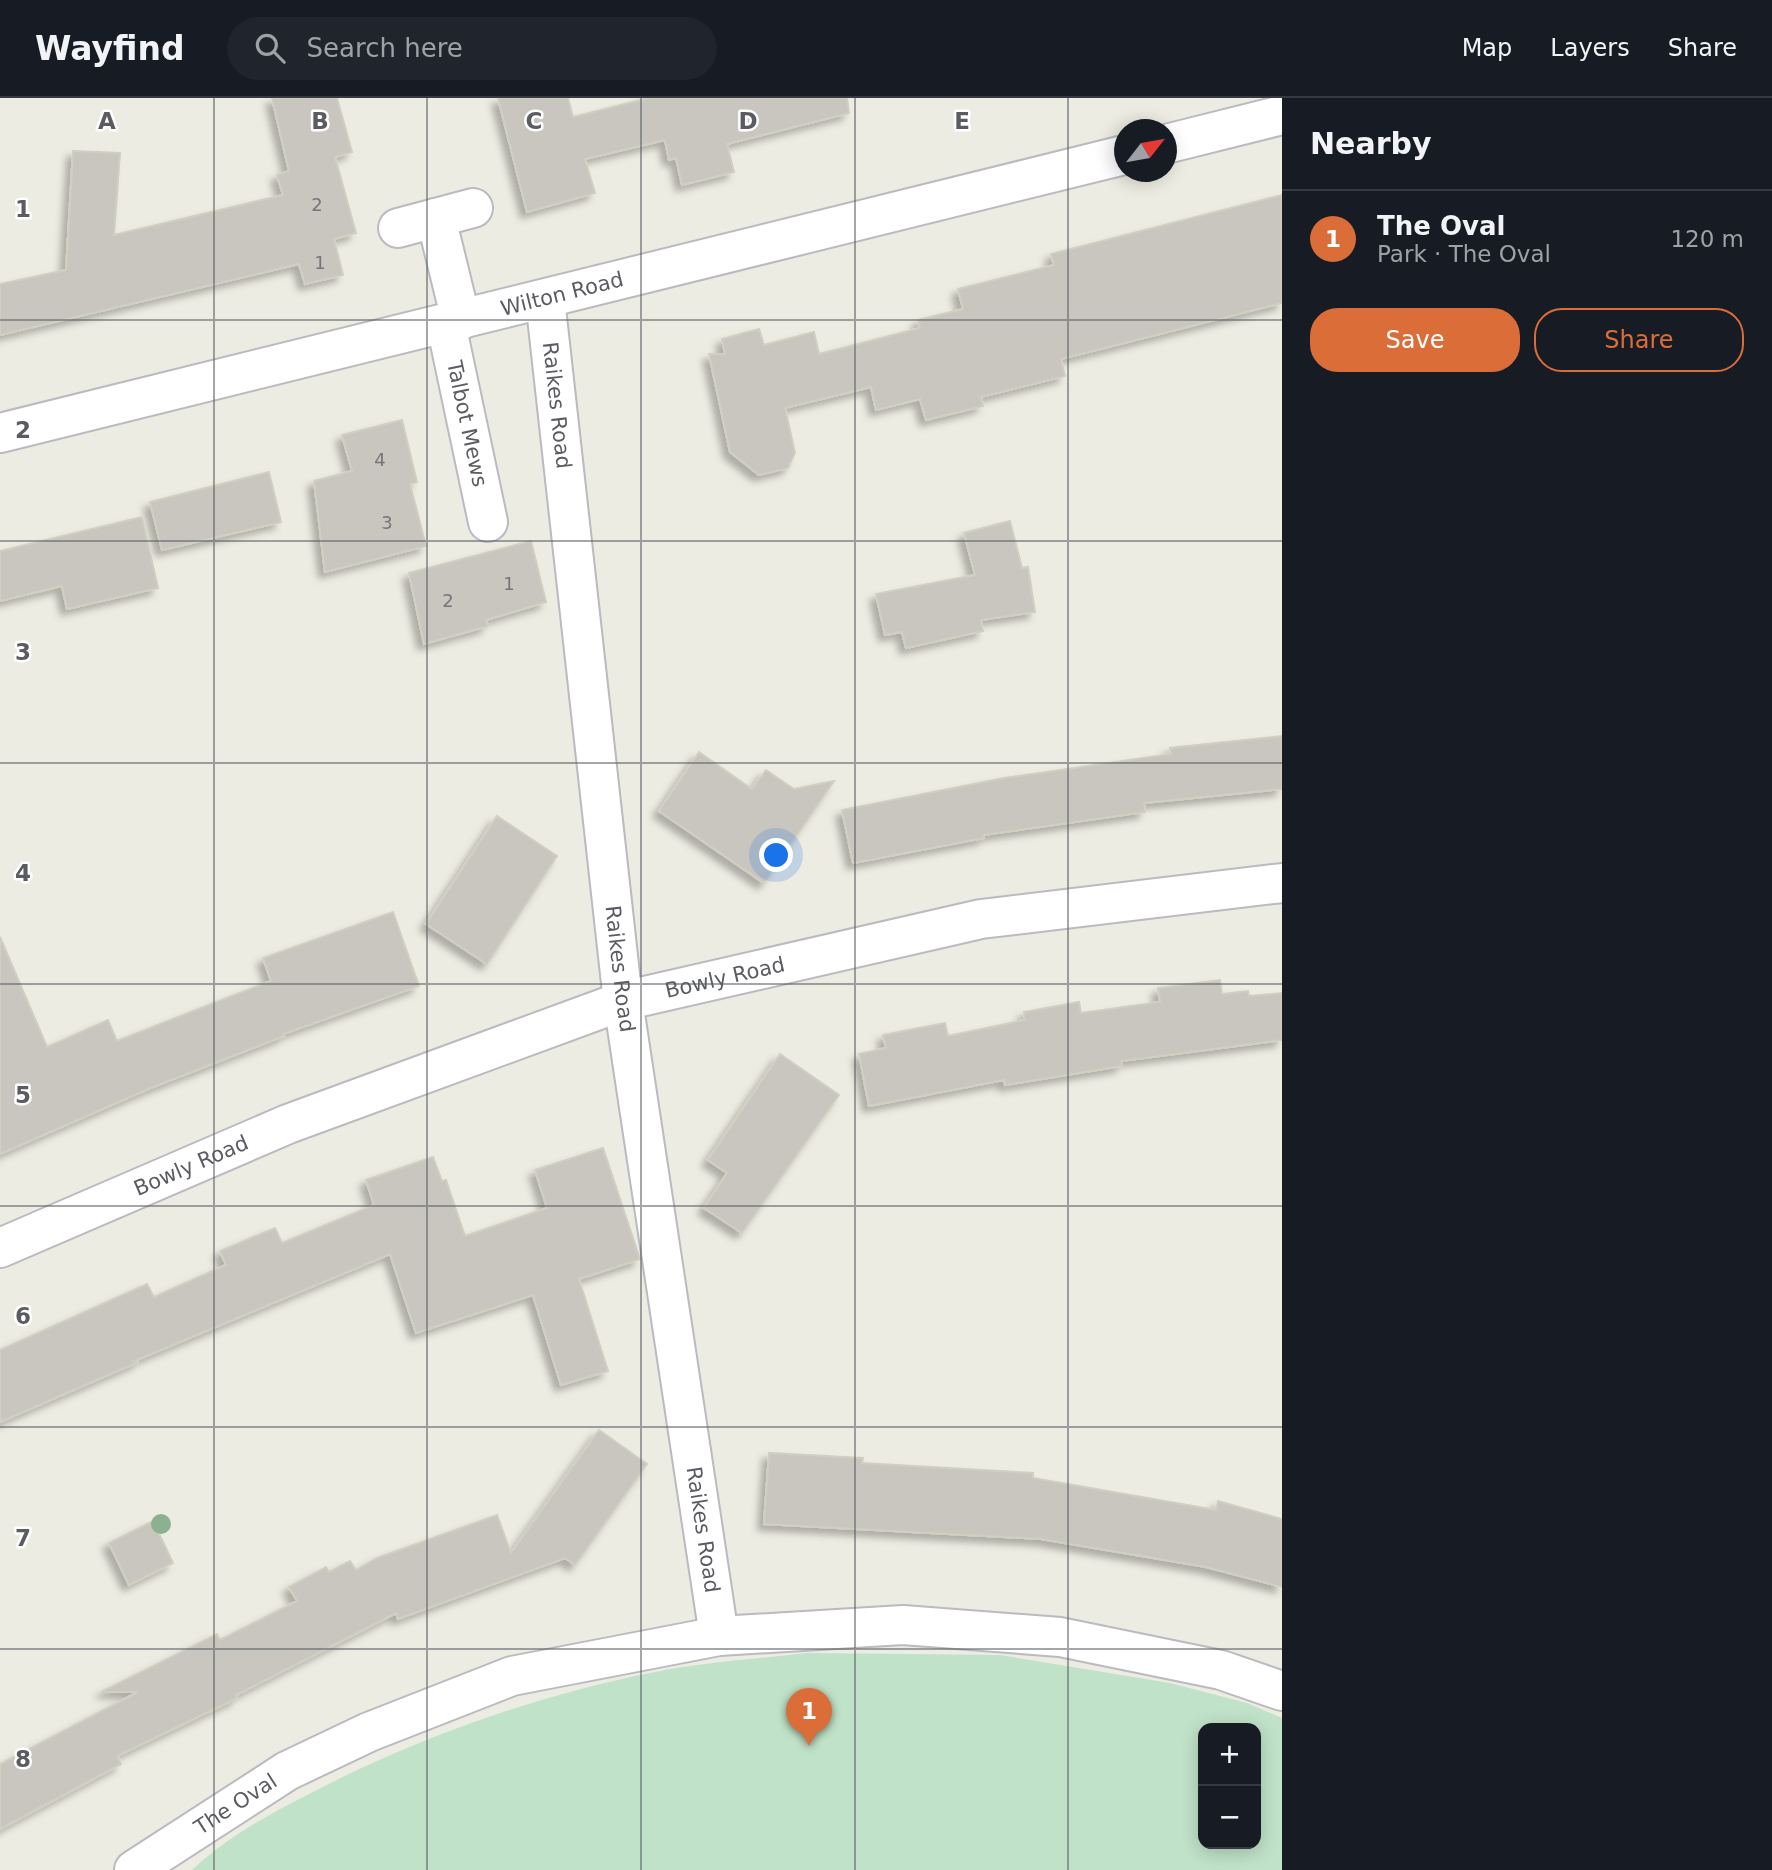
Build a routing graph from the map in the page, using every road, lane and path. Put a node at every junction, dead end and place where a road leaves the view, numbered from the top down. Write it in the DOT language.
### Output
graph roads {
  1 [pos="1282,115"];
  2 [pos="1177,141"];
  3 [pos="1114,158"];
  4 [pos="473,208"];
  5 [pos="436,218"];
  6 [pos="398,228"];
  7 [pos="545,299"];
  8 [pos="454,322"];
  9 [pos="0,433"];
  10 [pos="488,522"];
  11 [pos="1282,883"];
  12 [pos="623,1001"];
  13 [pos="0,1248"];
  14 [pos="719,1636"];
  15 [pos="1282,1692"];
  16 [pos="134,1870"];
  1 -- 2 [label="street"];
  3 -- 7 [label="street, Wilton Road"];
  4 -- 5 [label="street"];
  5 -- 6 [label="street"];
  5 -- 8 [label="street, Talbot Mews"];
  7 -- 8 [label="street, Wilton Road"];
  7 -- 12 [label="street, Raikes Road"];
  8 -- 9 [label="street, Wilton Road"];
  8 -- 10 [label="street, Talbot Mews"];
  11 -- 12 [label="street, Bowly Road"];
  12 -- 13 [label="street, Bowly Road"];
  12 -- 14 [label="street, Raikes Road"];
  14 -- 15 [label="street, The Oval"];
  14 -- 16 [label="street, The Oval"];
}
